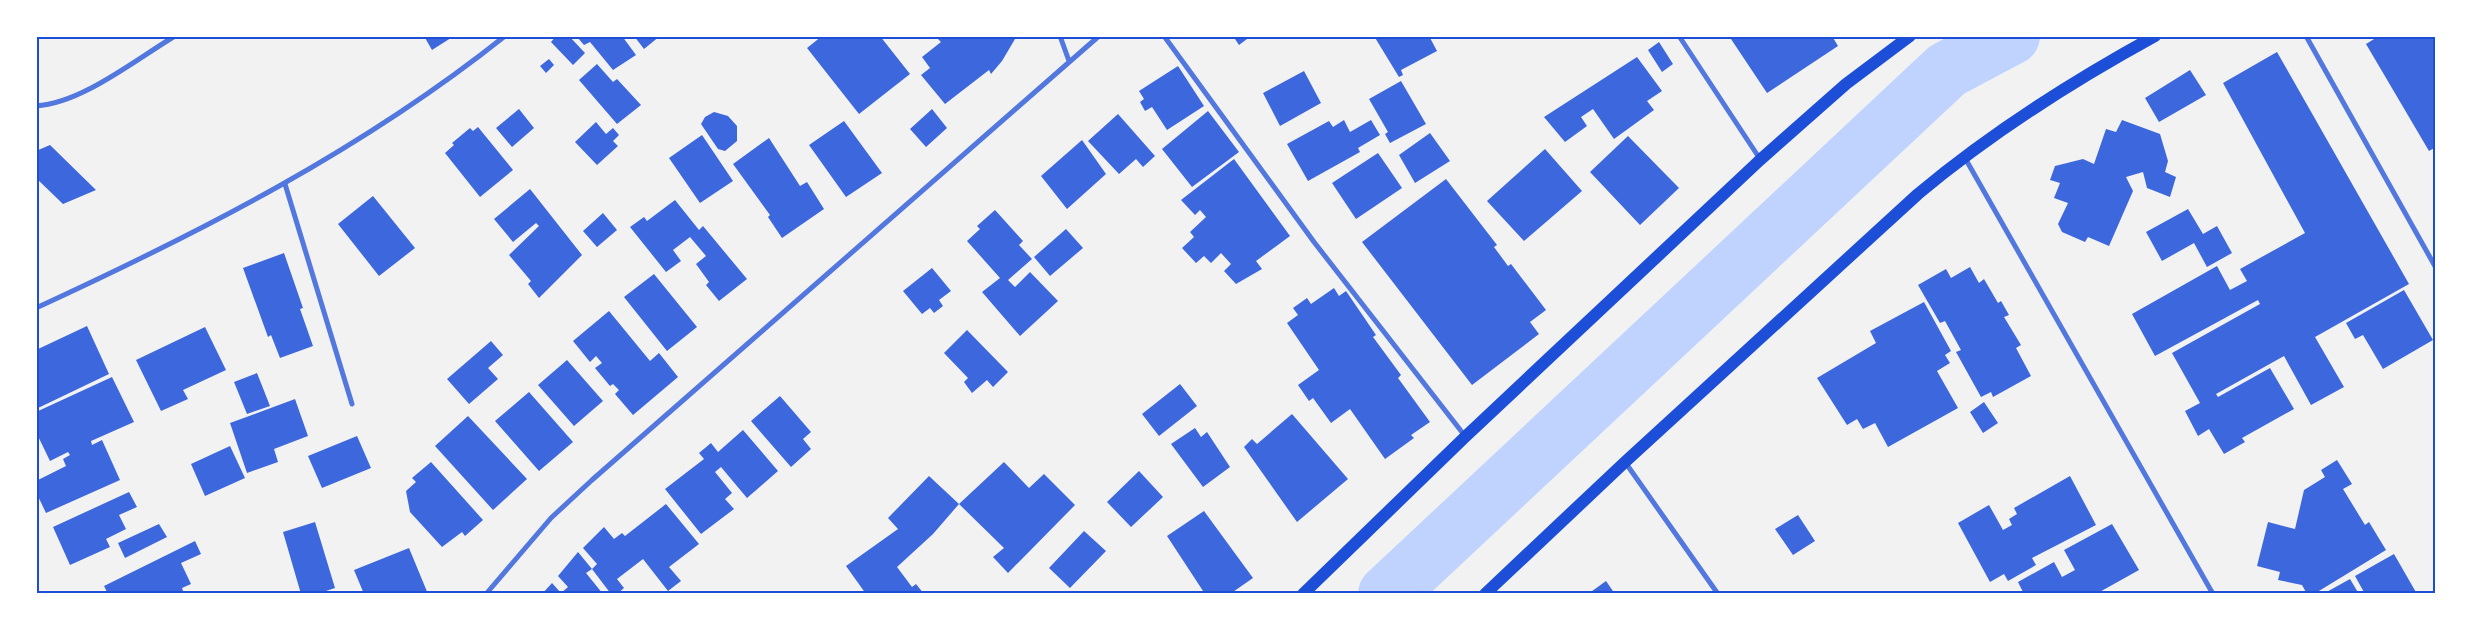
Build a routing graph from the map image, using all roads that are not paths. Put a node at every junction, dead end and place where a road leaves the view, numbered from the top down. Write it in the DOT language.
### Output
graph roads {
  1 [pos="175,36"];
  2 [pos="505,36"];
  3 [pos="1060,36"];
  4 [pos="1099,36"];
  5 [pos="1164,36"];
  6 [pos="1679,36"];
  7 [pos="1910,36"];
  8 [pos="2155,36"];
  9 [pos="2306,36"];
  10 [pos="1070,61"];
  11 [pos="36,106"];
  12 [pos="1964,156"];
  13 [pos="1760,160"];
  14 [pos="285,184"];
  15 [pos="2436,268"];
  16 [pos="36,308"];
  17 [pos="352,404"];
  18 [pos="1465,437"];
  19 [pos="1625,462"];
  20 [pos="486,594"];
  21 [pos="1303,594"];
  22 [pos="1484,594"];
  23 [pos="1718,594"];
  24 [pos="2213,594"];
  1 -- 11 [label="street"];
  2 -- 14 [label="street"];
  3 -- 10 [label="street"];
  4 -- 10 [label="street"];
  5 -- 18 [label="street"];
  6 -- 13 [label="street"];
  7 -- 13 [label="main road"];
  8 -- 12 [label="main road"];
  9 -- 15 [label="street"];
  10 -- 20 [label="street"];
  12 -- 19 [label="main road"];
  12 -- 24 [label="street"];
  13 -- 18 [label="main road"];
  14 -- 16 [label="street"];
  14 -- 17 [label="street"];
  18 -- 21 [label="main road"];
  19 -- 22 [label="main road"];
  19 -- 23 [label="street"];
}
